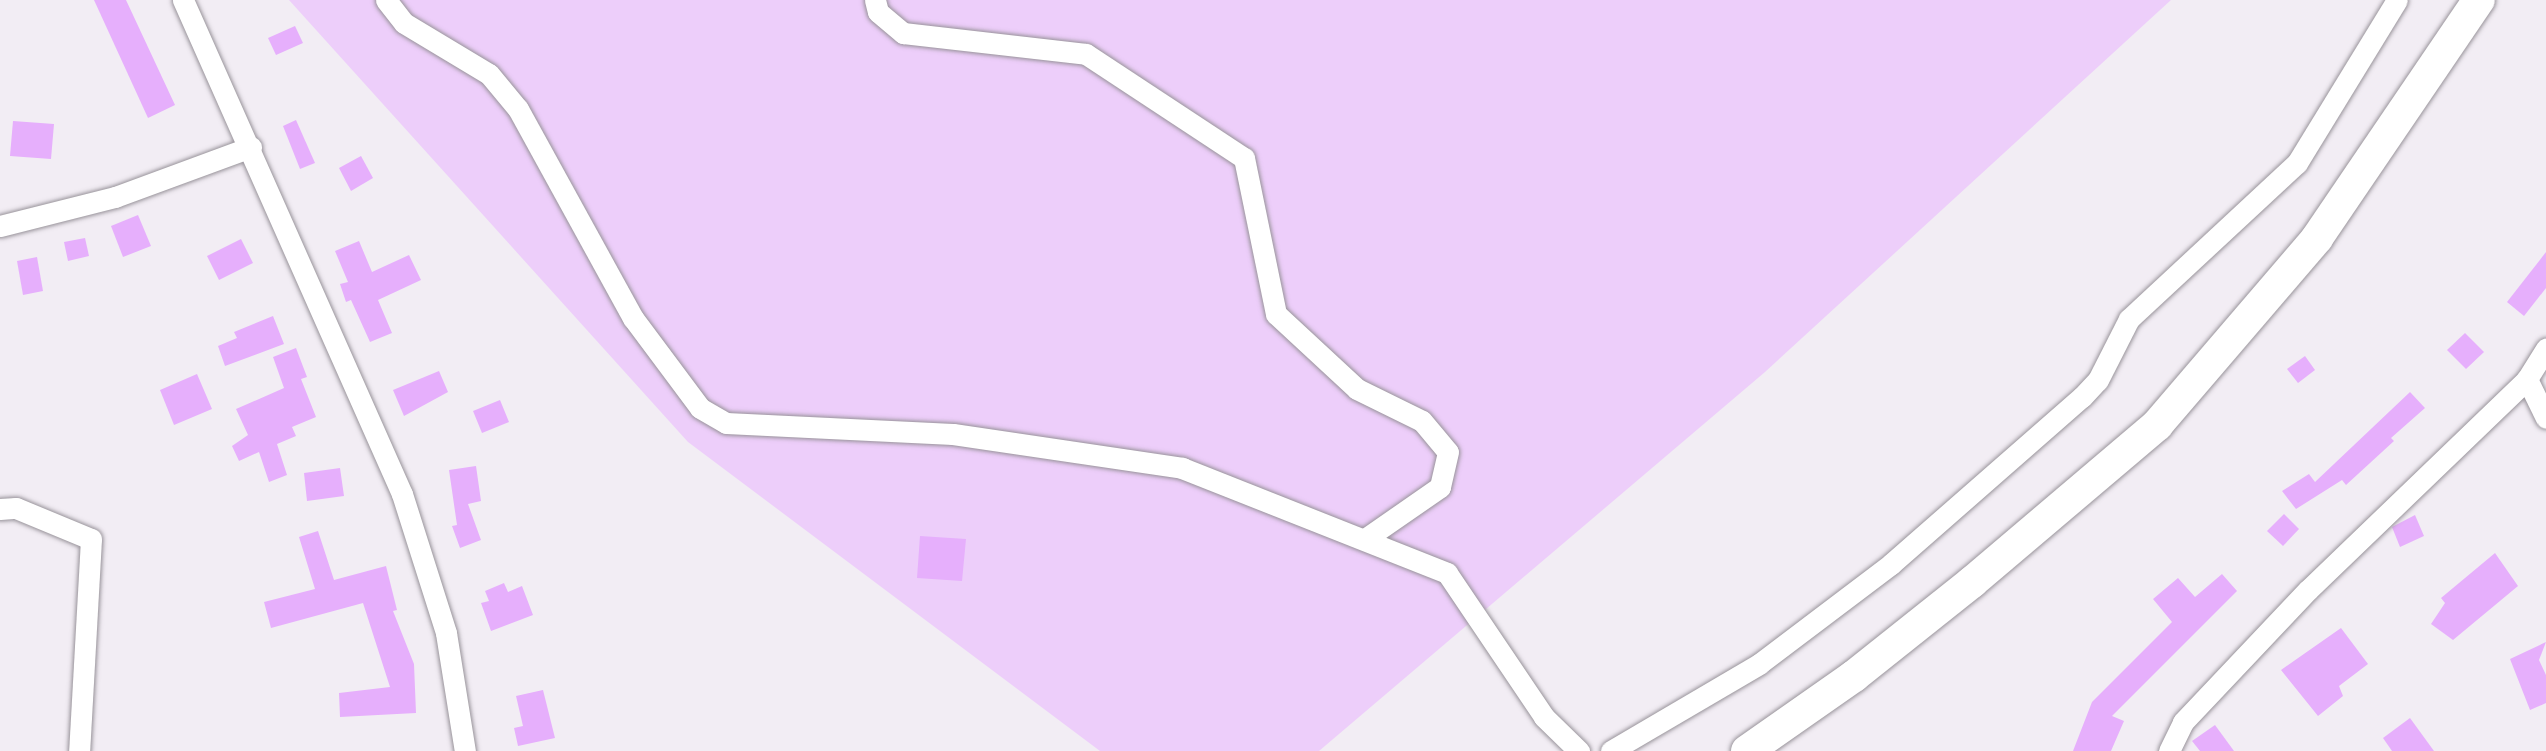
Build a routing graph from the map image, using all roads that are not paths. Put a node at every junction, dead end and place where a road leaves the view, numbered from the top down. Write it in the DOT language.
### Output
graph roads {
  1 [pos="183,0"];
  2 [pos="386,0"];
  3 [pos="875,0"];
  4 [pos="2397,0"];
  5 [pos="2479,0"];
  6 [pos="251,147"];
  7 [pos="0,226"];
  8 [pos="2546,348"];
  9 [pos="2526,379"];
  10 [pos="2546,418"];
  11 [pos="0,509"];
  12 [pos="1365,539"];
  13 [pos="79,751"];
  14 [pos="465,751"];
  15 [pos="1579,751"];
  16 [pos="1611,751"];
  17 [pos="1747,751"];
  18 [pos="2169,751"];
  1 -- 6 [label="street"];
  2 -- 12 [label="street"];
  3 -- 12 [label="street"];
  4 -- 16 [label="street"];
  5 -- 17 [label="main road"];
  6 -- 7 [label="street"];
  6 -- 14 [label="street"];
  8 -- 9 [label="street"];
  9 -- 10 [label="street"];
  9 -- 18 [label="street"];
  11 -- 13 [label="street"];
  12 -- 15 [label="street"];
}
